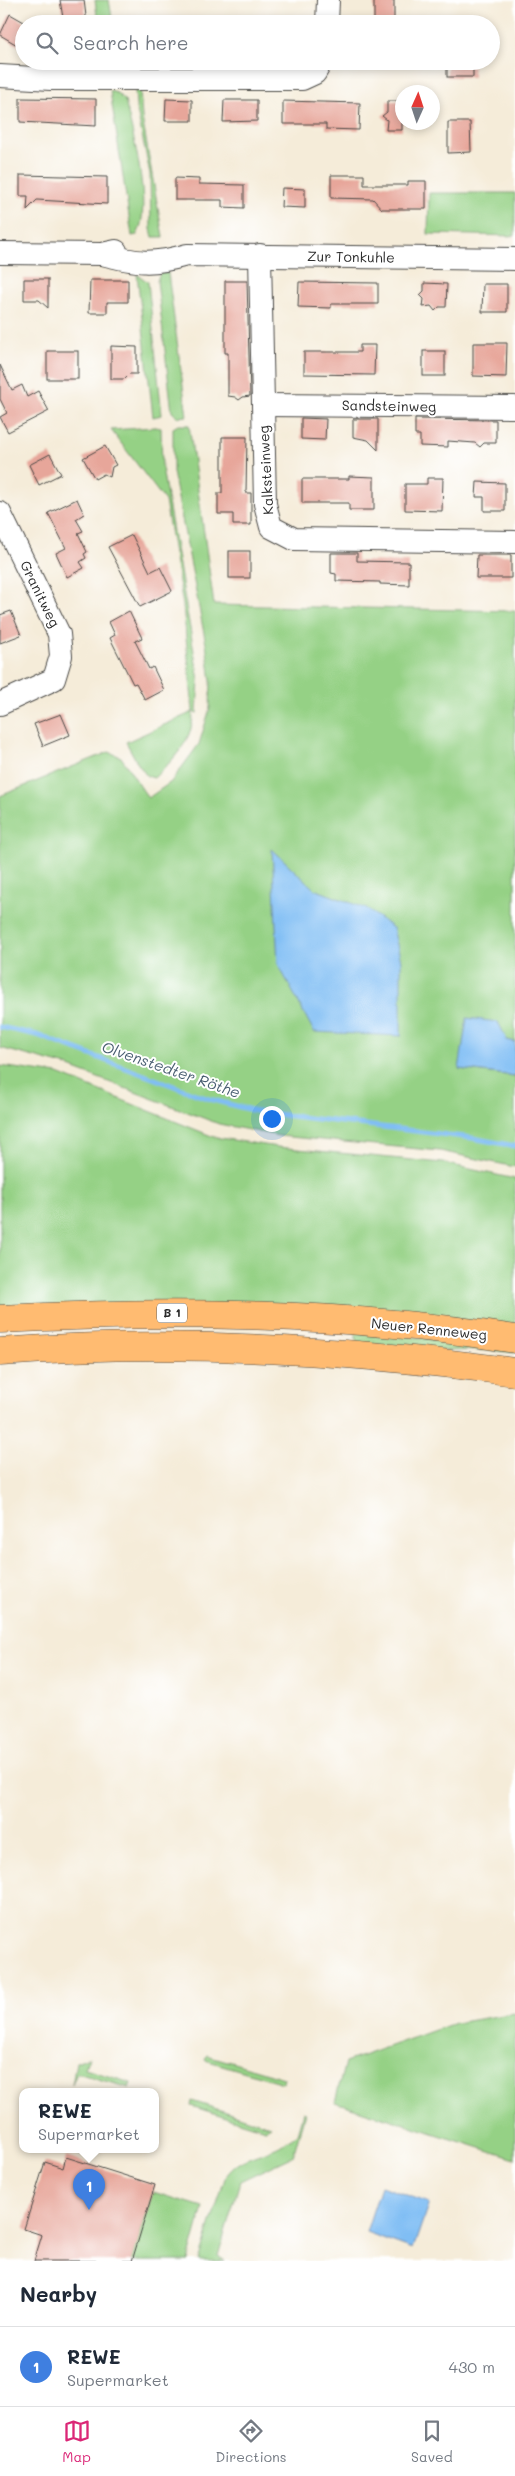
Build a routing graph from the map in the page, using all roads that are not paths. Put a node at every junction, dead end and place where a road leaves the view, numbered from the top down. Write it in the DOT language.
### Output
graph roads {
  1 [pos="328,0"];
  2 [pos="327,15"];
  3 [pos="317,70"];
  4 [pos="0,76"];
  5 [pos="0,252"];
  6 [pos="260,255"];
  7 [pos="515,259"];
  8 [pos="263,405"];
  9 [pos="515,407"];
  10 [pos="0,515"];
  11 [pos="515,542"];
  12 [pos="0,704"];
  13 [pos="0,1319"];
  14 [pos="515,1340"];
  15 [pos="0,1352"];
  16 [pos="515,1372"];
  1 -- 2 [label="street"];
  3 -- 4 [label="street"];
  5 -- 6 [label="street, Zur Tonkuhle"];
  6 -- 7 [label="street, Zur Tonkuhle"];
  6 -- 8 [label="street, Kalksteinweg"];
  8 -- 9 [label="street, Sandsteinweg"];
  8 -- 11 [label="street, Kalksteinweg"];
  10 -- 12 [label="street, Granitweg"];
  13 -- 14 [label="main road, Neuer Renneweg / B 1"];
  15 -- 16 [label="main road"];
}
